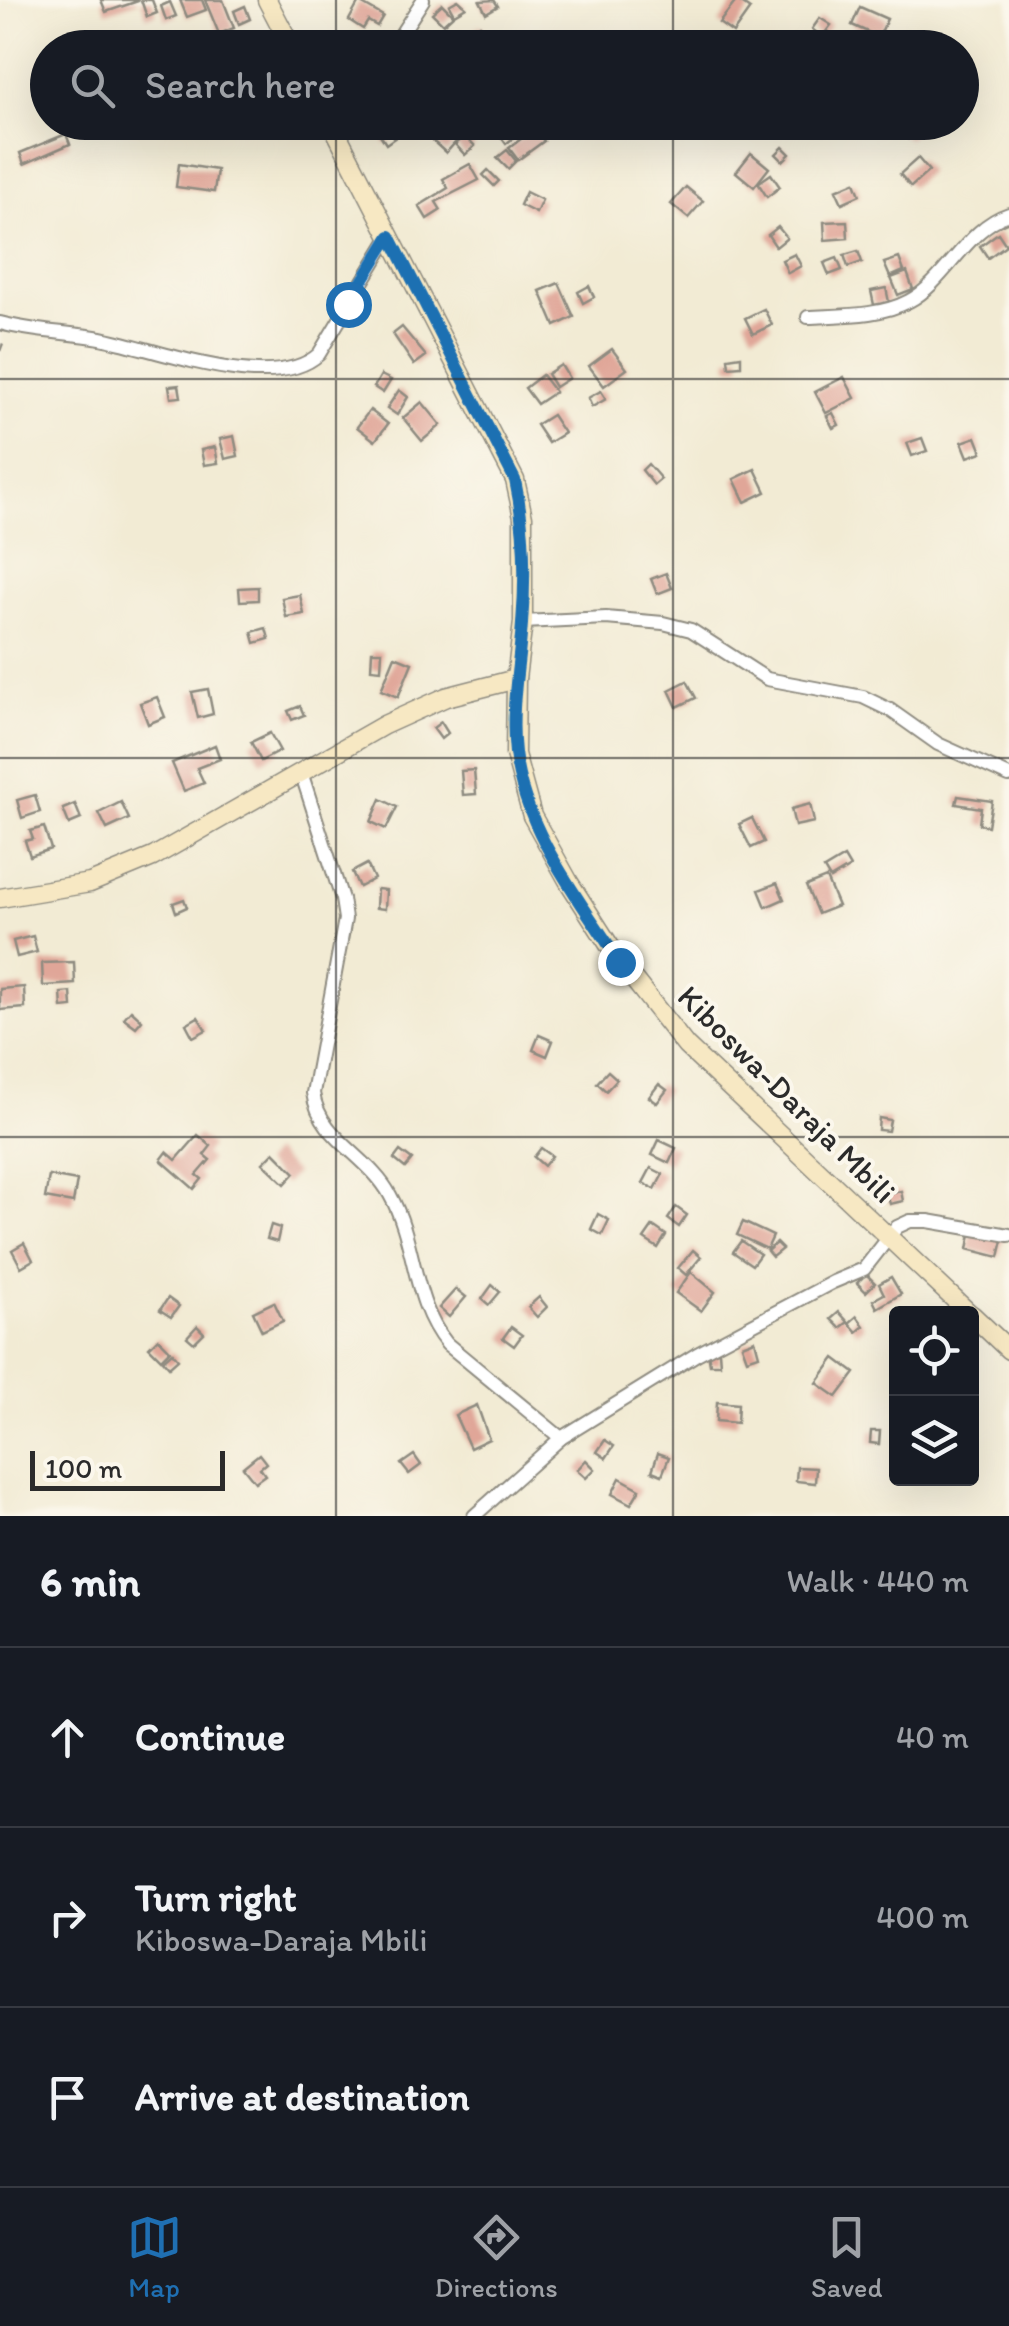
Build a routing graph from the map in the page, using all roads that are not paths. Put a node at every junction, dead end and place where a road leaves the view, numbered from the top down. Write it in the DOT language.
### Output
graph roads {
  1 [pos="267,0"];
  2 [pos="422,0"];
  3 [pos="283,30"];
  4 [pos="403,30"];
  5 [pos="342,140"];
  6 [pos="1009,214"];
  7 [pos="390,236"];
  8 [pos="808,317"];
  9 [pos="0,322"];
  10 [pos="522,622"];
  11 [pos="516,679"];
  12 [pos="301,772"];
  13 [pos="1009,776"];
  14 [pos="0,898"];
  15 [pos="1009,1235"];
  16 [pos="890,1238"];
  17 [pos="962,1306"];
  18 [pos="979,1322"];
  19 [pos="1009,1350"];
  20 [pos="561,1438"];
  21 [pos="474,1516"];
  1 -- 3 [label="main road"];
  2 -- 4 [label="street"];
  5 -- 7 [label="main road, Kiboswa-Daraja Mbili"];
  6 -- 8 [label="street"];
  7 -- 9 [label="street"];
  7 -- 10 [label="main road, Kiboswa-Daraja Mbili"];
  10 -- 11 [label="main road, Kiboswa-Daraja Mbili"];
  10 -- 13 [label="street"];
  11 -- 12 [label="main road"];
  11 -- 16 [label="main road, Kiboswa-Daraja Mbili"];
  12 -- 14 [label="main road"];
  12 -- 20 [label="street"];
  15 -- 16 [label="street"];
  16 -- 17 [label="main road, Kiboswa-Daraja Mbili"];
  16 -- 20 [label="street"];
  18 -- 19 [label="main road, Kiboswa-Daraja Mbili"];
  20 -- 21 [label="street"];
}
